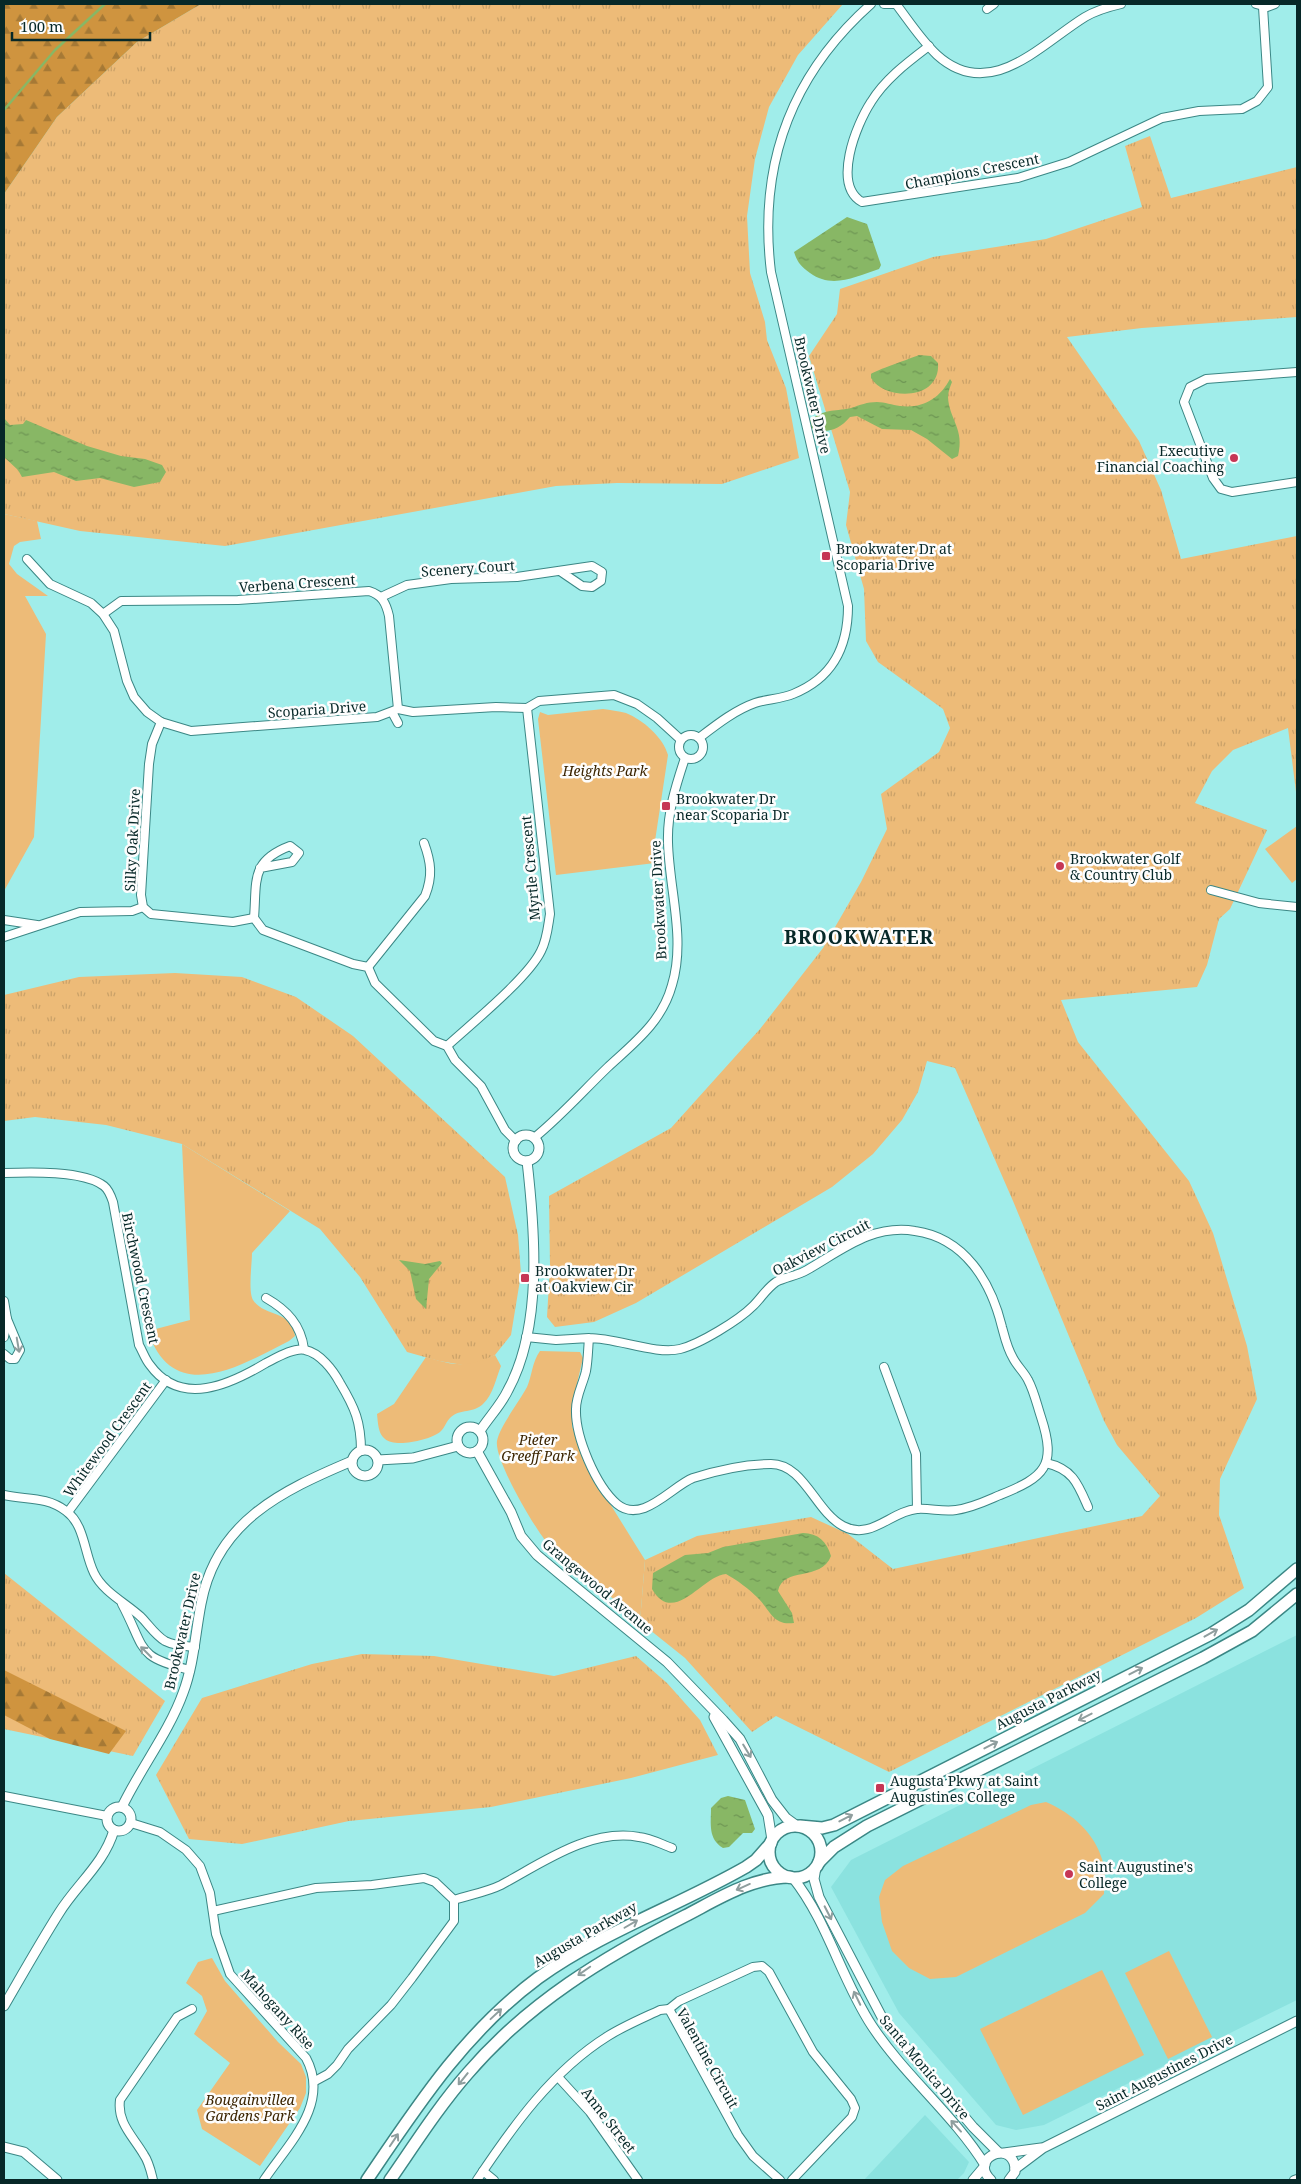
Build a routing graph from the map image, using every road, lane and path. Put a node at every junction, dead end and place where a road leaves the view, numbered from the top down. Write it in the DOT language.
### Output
graph roads {
  1 [pos="871,4"];
  2 [pos="884,4"];
  3 [pos="896,4"];
  4 [pos="994,4"];
  5 [pos="1121,4"];
  6 [pos="1275,4"];
  7 [pos="1260,6"];
  8 [pos="987,9"];
  9 [pos="928,46"];
  10 [pos="1297,372"];
  11 [pos="1297,482"];
  12 [pos="26,559"];
  13 [pos="560,571"];
  14 [pos="381,597"];
  15 [pos="103,614"];
  16 [pos="527,708"];
  17 [pos="395,711"];
  18 [pos="161,722"];
  19 [pos="398,723"];
  20 [pos="699,738"];
  21 [pos="680,739"];
  22 [pos="685,758"];
  23 [pos="424,843"];
  24 [pos="260,868"];
  25 [pos="1211,890"];
  26 [pos="143,907"];
  27 [pos="1297,908"];
  28 [pos="254,918"];
  29 [pos="4,920"];
  30 [pos="37,925"];
  31 [pos="4,937"];
  32 [pos="368,967"];
  33 [pos="447,1046"];
  34 [pos="534,1138"];
  35 [pos="516,1141"];
  36 [pos="527,1161"];
  37 [pos="4,1173"];
  38 [pos="266,1298"];
  39 [pos="4,1301"];
  40 [pos="7,1319"];
  41 [pos="526,1336"];
  42 [pos="4,1337"];
  43 [pos="589,1338"];
  44 [pos="304,1349"];
  45 [pos="4,1354"];
  46 [pos="884,1367"];
  47 [pos="166,1380"];
  48 [pos="480,1431"];
  49 [pos="458,1446"];
  50 [pos="361,1451"];
  51 [pos="477,1451"];
  52 [pos="378,1460"];
  53 [pos="352,1461"];
  54 [pos="1046,1462"];
  55 [pos="4,1495"];
  56 [pos="1088,1507"];
  57 [pos="917,1509"];
  58 [pos="68,1512"];
  59 [pos="1297,1569"];
  60 [pos="1297,1594"];
  61 [pos="120,1600"];
  62 [pos="195,1646"];
  63 [pos="190,1670"];
  64 [pos="704,1702"];
  65 [pos="4,1796"];
  66 [pos="122,1807"];
  67 [pos="107,1816"];
  68 [pos="131,1823"];
  69 [pos="798,1826"];
  70 [pos="114,1830"];
  71 [pos="771,1841"];
  72 [pos="672,1848"];
  73 [pos="817,1864"];
  74 [pos="792,1877"];
  75 [pos="454,1900"];
  76 [pos="213,1911"];
  77 [pos="4,2006"];
  78 [pos="192,2009"];
  79 [pos="669,2009"];
  80 [pos="1297,2021"];
  81 [pos="558,2077"];
  82 [pos="315,2081"];
  83 [pos="4,2147"];
  84 [pos="1043,2148"];
  85 [pos="1002,2153"];
  86 [pos="984,2166"];
  87 [pos="483,2171"];
  88 [pos="1016,2174"];
  89 [pos="58,2180"];
  90 [pos="153,2180"];
  91 [pos="264,2180"];
  92 [pos="367,2180"];
  93 [pos="390,2180"];
  94 [pos="477,2180"];
  95 [pos="494,2180"];
  96 [pos="638,2180"];
  97 [pos="780,2180"];
  98 [pos="792,2180"];
  99 [pos="973,2180"];
  100 [pos="991,2180"];
  101 [pos="1009,2180"];
  1 -- 20 [label="street, Brookwater Drive"];
  2 -- 3 [label="street"];
  3 -- 9 [label="street"];
  4 -- 8 [label="street"];
  5 -- 9 [label="street"];
  6 -- 7 [label="street"];
  7 -- 9 [label="street, Champions Crescent"];
  10 -- 11 [label="street"];
  12 -- 15 [label="street, Scoparia Drive"];
  13 -- 13 [label="street, Scenery Court"];
  13 -- 14 [label="street, Scenery Court"];
  14 -- 15 [label="street, Verbena Crescent"];
  14 -- 17 [label="street"];
  15 -- 18 [label="street, Scoparia Drive"];
  16 -- 17 [label="street, Scoparia Drive"];
  16 -- 21 [label="street, Scoparia Drive"];
  16 -- 33 [label="street, Myrtle Crescent"];
  17 -- 18 [label="street, Scoparia Drive"];
  17 -- 19 [label="street"];
  18 -- 26 [label="street, Silky Oak Drive"];
  20 -- 21 [label="street, Brookwater Drive"];
  20 -- 22 [label="street"];
  21 -- 22 [label="street"];
  22 -- 34 [label="street, Brookwater Drive"];
  23 -- 32 [label="street"];
  24 -- 24 [label="street"];
  24 -- 28 [label="street"];
  25 -- 27 [label="street"];
  26 -- 28 [label="street, Silky Oak Drive"];
  26 -- 30 [label="street"];
  28 -- 32 [label="street"];
  29 -- 30 [label="street"];
  30 -- 31 [label="street"];
  32 -- 33 [label="street"];
  33 -- 35 [label="street"];
  34 -- 35 [label="street"];
  34 -- 36 [label="street"];
  35 -- 36 [label="street"];
  36 -- 41 [label="street"];
  37 -- 47 [label="street, Birchwood Crescent"];
  38 -- 44 [label="street"];
  39 -- 40 [label="street"];
  40 -- 42 [label="street"];
  40 -- 45 [label="street, one-way"];
  41 -- 43 [label="street, Oakview Circuit"];
  41 -- 48 [label="street"];
  43 -- 54 [label="street, Oakview Circuit"];
  43 -- 57 [label="street"];
  44 -- 47 [label="street, Birchwood Crescent"];
  44 -- 50 [label="street"];
  46 -- 57 [label="street"];
  47 -- 58 [label="street, Whitewood Crescent"];
  48 -- 49 [label="street"];
  48 -- 51 [label="street"];
  49 -- 51 [label="street"];
  49 -- 52 [label="street"];
  50 -- 52 [label="street"];
  50 -- 53 [label="street"];
  51 -- 64 [label="street, Grangewood Avenue"];
  52 -- 53 [label="street"];
  53 -- 62 [label="street, Brookwater Drive"];
  54 -- 56 [label="street"];
  54 -- 57 [label="street"];
  55 -- 58 [label="street"];
  58 -- 61 [label="street"];
  69 -- 59 [label="main road, Augusta Parkway, one-way"];
  60 -- 73 [label="main road, one-way"];
  61 -- 62 [label="street"];
  63 -- 61 [label="street, one-way"];
  62 -- 63 [label="street, Brookwater Drive"];
  63 -- 66 [label="street, Brookwater Drive"];
  64 -- 69 [label="street, Grangewood Avenue, one-way"];
  64 -- 71 [label="street, Grangewood Avenue"];
  65 -- 67 [label="street"];
  66 -- 67 [label="street"];
  66 -- 68 [label="street"];
  67 -- 70 [label="street"];
  68 -- 70 [label="street"];
  68 -- 76 [label="street, Mahogany Rise"];
  69 -- 71 [label="main road"];
  69 -- 73 [label="main road"];
  70 -- 77 [label="street"];
  71 -- 74 [label="main road"];
  92 -- 71 [label="main road, Augusta Parkway, one-way"];
  72 -- 75 [label="street"];
  73 -- 74 [label="main road"];
  73 -- 85 [label="street, Santa Monica Drive, one-way"];
  86 -- 74 [label="street, Santa Monica Drive, one-way"];
  74 -- 93 [label="main road, one-way"];
  75 -- 76 [label="street"];
  75 -- 82 [label="street"];
  76 -- 82 [label="street, Mahogany Rise"];
  78 -- 90 [label="street"];
  79 -- 81 [label="street, Valentine Circuit"];
  79 -- 97 [label="street, Valentine Circuit"];
  79 -- 98 [label="street"];
  80 -- 84 [label="street, Saint Augustines Drive"];
  81 -- 87 [label="street, Valentine Circuit"];
  81 -- 96 [label="street, Anne Street"];
  82 -- 91 [label="street"];
  83 -- 89 [label="street"];
  84 -- 85 [label="street, Saint Augustines Drive"];
  84 -- 88 [label="street, Saint Augustines Drive"];
  85 -- 86 [label="street"];
  85 -- 88 [label="street, Santa Monica Drive"];
  86 -- 99 [label="street"];
  86 -- 100 [label="street, Santa Monica Drive"];
  87 -- 94 [label="street, Valentine Circuit"];
  87 -- 95 [label="street"];
  88 -- 101 [label="street, Saint Augustines Drive"];
}
